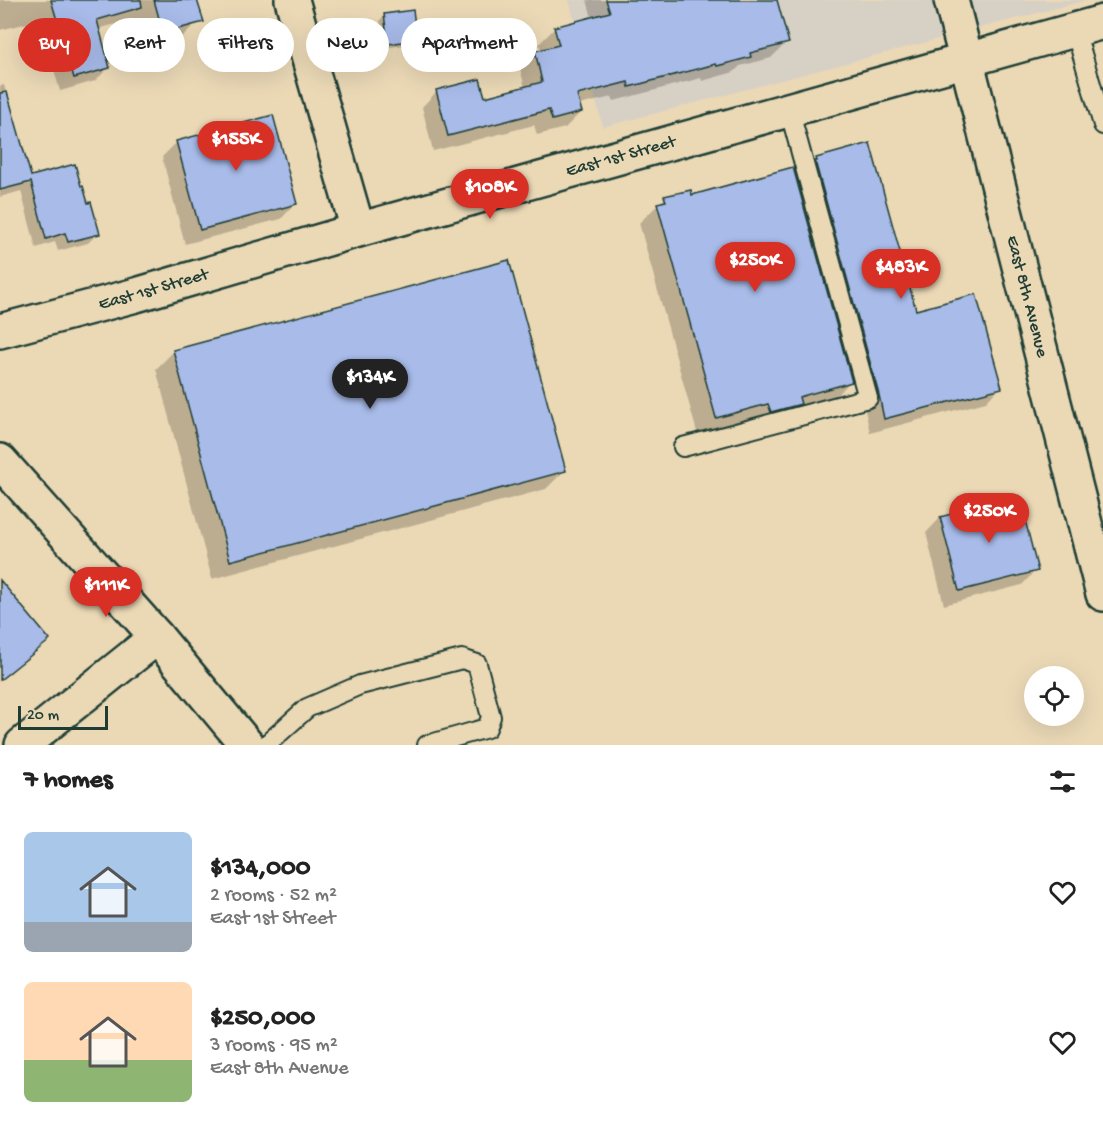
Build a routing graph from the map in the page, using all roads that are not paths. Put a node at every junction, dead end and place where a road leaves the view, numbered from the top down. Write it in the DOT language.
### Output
graph roads {
  1 [pos="292,0"];
  2 [pos="951,0"];
  3 [pos="1089,26"];
  4 [pos="967,60"];
  5 [pos="789,110"];
  6 [pos="1103,125"];
  7 [pos="358,230"];
  8 [pos="0,331"];
  9 [pos="683,447"];
  10 [pos="0,462"];
  11 [pos="1103,594"];
  12 [pos="157,637"];
  13 [pos="22,745"];
  14 [pos="247,745"];
  15 [pos="266,745"];
  16 [pos="427,745"];
  1 -- 7 [label="street"];
  2 -- 4 [label="street, East 8th Avenue"];
  3 -- 4 [label="street, East 1st Street"];
  3 -- 6 [label="lane"];
  4 -- 5 [label="street, East 1st Street"];
  4 -- 11 [label="street, East 8th Avenue"];
  5 -- 7 [label="street, East 1st Street"];
  5 -- 9 [label="lane"];
  7 -- 8 [label="street, East 1st Street"];
  10 -- 12 [label="street"];
  12 -- 13 [label="street"];
  12 -- 14 [label="street"];
  15 -- 16 [label="lane"];
}
